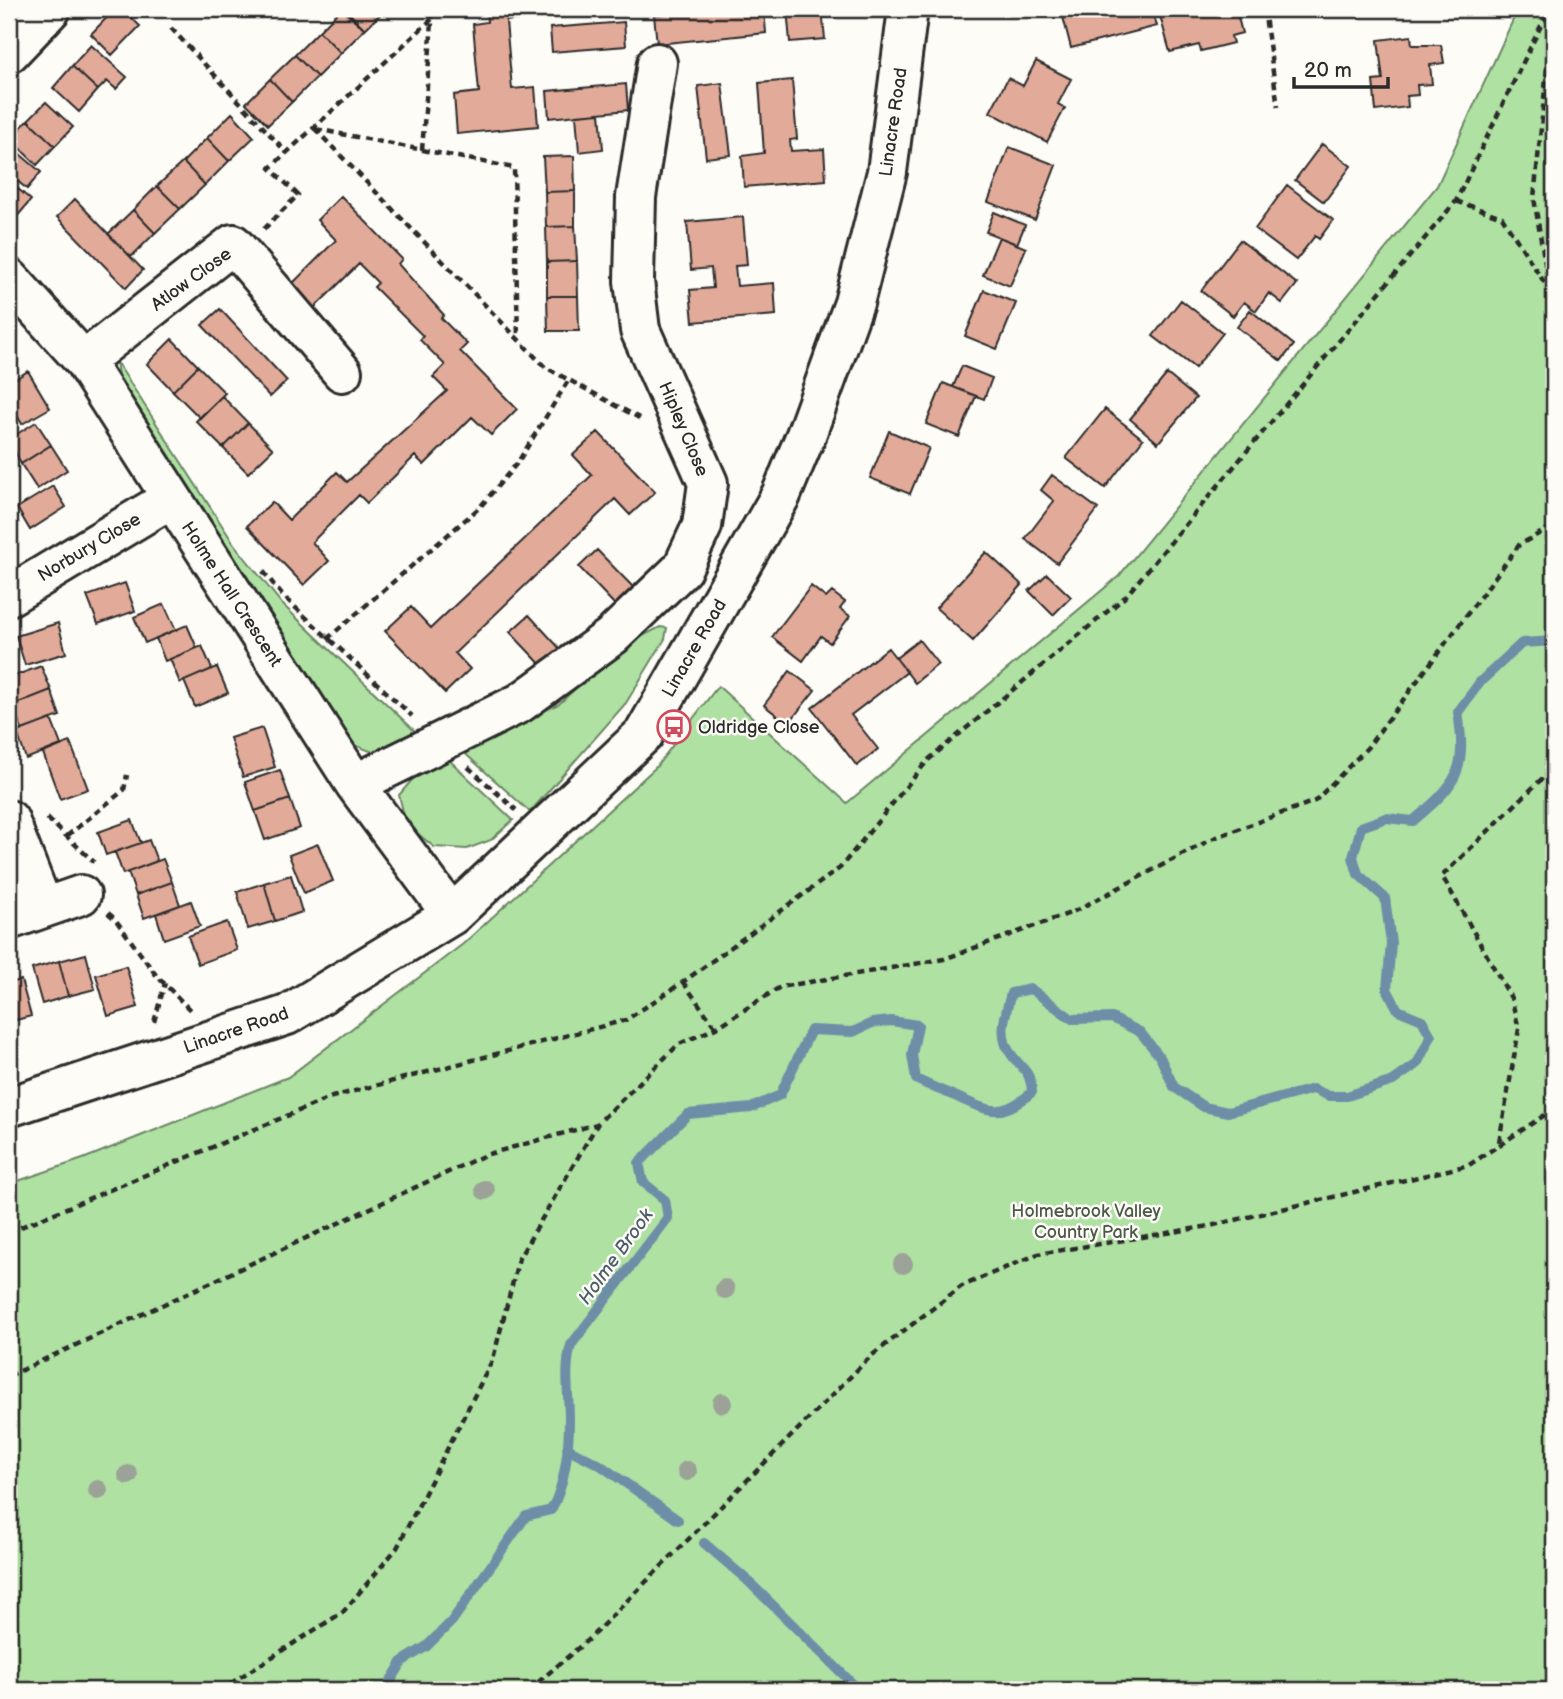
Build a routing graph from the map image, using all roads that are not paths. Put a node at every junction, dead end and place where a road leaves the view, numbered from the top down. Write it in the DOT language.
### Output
graph roads {
  1 [pos="51,9"];
  2 [pos="908,9"];
  3 [pos="9,53"];
  4 [pos="657,63"];
  5 [pos="9,278"];
  6 [pos="84,361"];
  7 [pos="342,372"];
  8 [pos="170,499"];
  9 [pos="9,596"];
  10 [pos="355,784"];
  11 [pos="23,814"];
  12 [pos="97,892"];
  13 [pos="26,913"];
  14 [pos="452,915"];
  15 [pos="9,1107"];
  1 -- 3 [label="street"];
  2 -- 14 [label="street, Linacre Road"];
  4 -- 10 [label="street, Hipley Close"];
  5 -- 6 [label="street, Holme Hall Crescent"];
  6 -- 7 [label="street, Atlow Close"];
  6 -- 8 [label="street, Holme Hall Crescent"];
  8 -- 9 [label="street, Norbury Close"];
  8 -- 10 [label="street, Holme Hall Crescent"];
  10 -- 14 [label="street, Holme Hall Crescent"];
  11 -- 13 [label="street"];
  12 -- 13 [label="street"];
  14 -- 15 [label="street, Linacre Road"];
}
